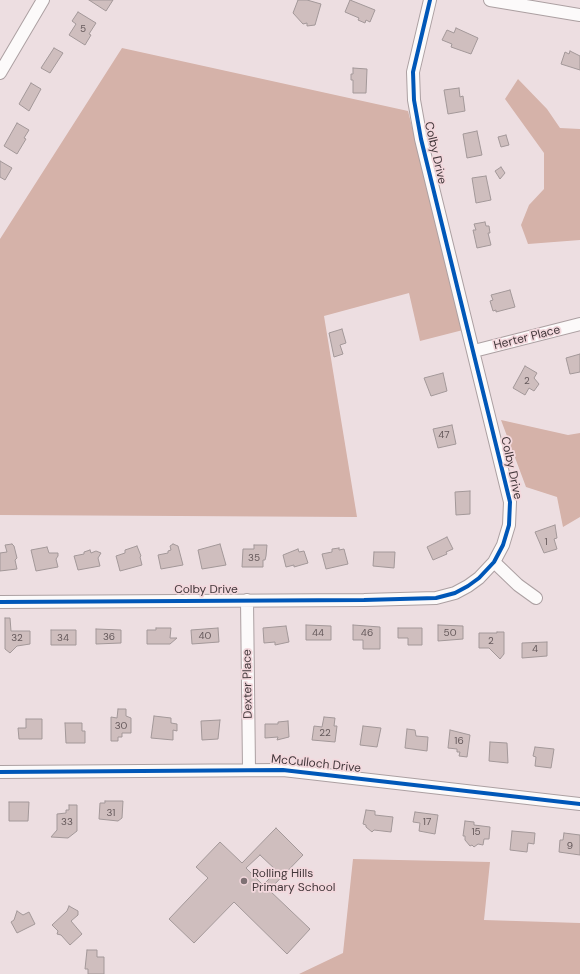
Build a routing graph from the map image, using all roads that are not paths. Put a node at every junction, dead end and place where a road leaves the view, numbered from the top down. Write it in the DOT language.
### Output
graph roads {
  1 [pos="43,0"];
  2 [pos="430,0"];
  3 [pos="490,0"];
  4 [pos="580,15"];
  5 [pos="0,73"];
  6 [pos="580,324"];
  7 [pos="474,351"];
  8 [pos="494,562"];
  9 [pos="536,598"];
  10 [pos="247,600"];
  11 [pos="0,602"];
  12 [pos="249,769"];
  13 [pos="0,772"];
  14 [pos="580,804"];
  1 -- 5 [label="street"];
  2 -- 7 [label="street, Colby Drive"];
  3 -- 4 [label="street"];
  6 -- 7 [label="street, Herter Place"];
  7 -- 8 [label="street, Colby Drive"];
  8 -- 9 [label="street"];
  8 -- 10 [label="street, Colby Drive"];
  10 -- 11 [label="street, Colby Drive"];
  10 -- 12 [label="street, Dexter Place"];
  12 -- 13 [label="street, McCulloch Drive"];
  12 -- 14 [label="street, McCulloch Drive"];
}
